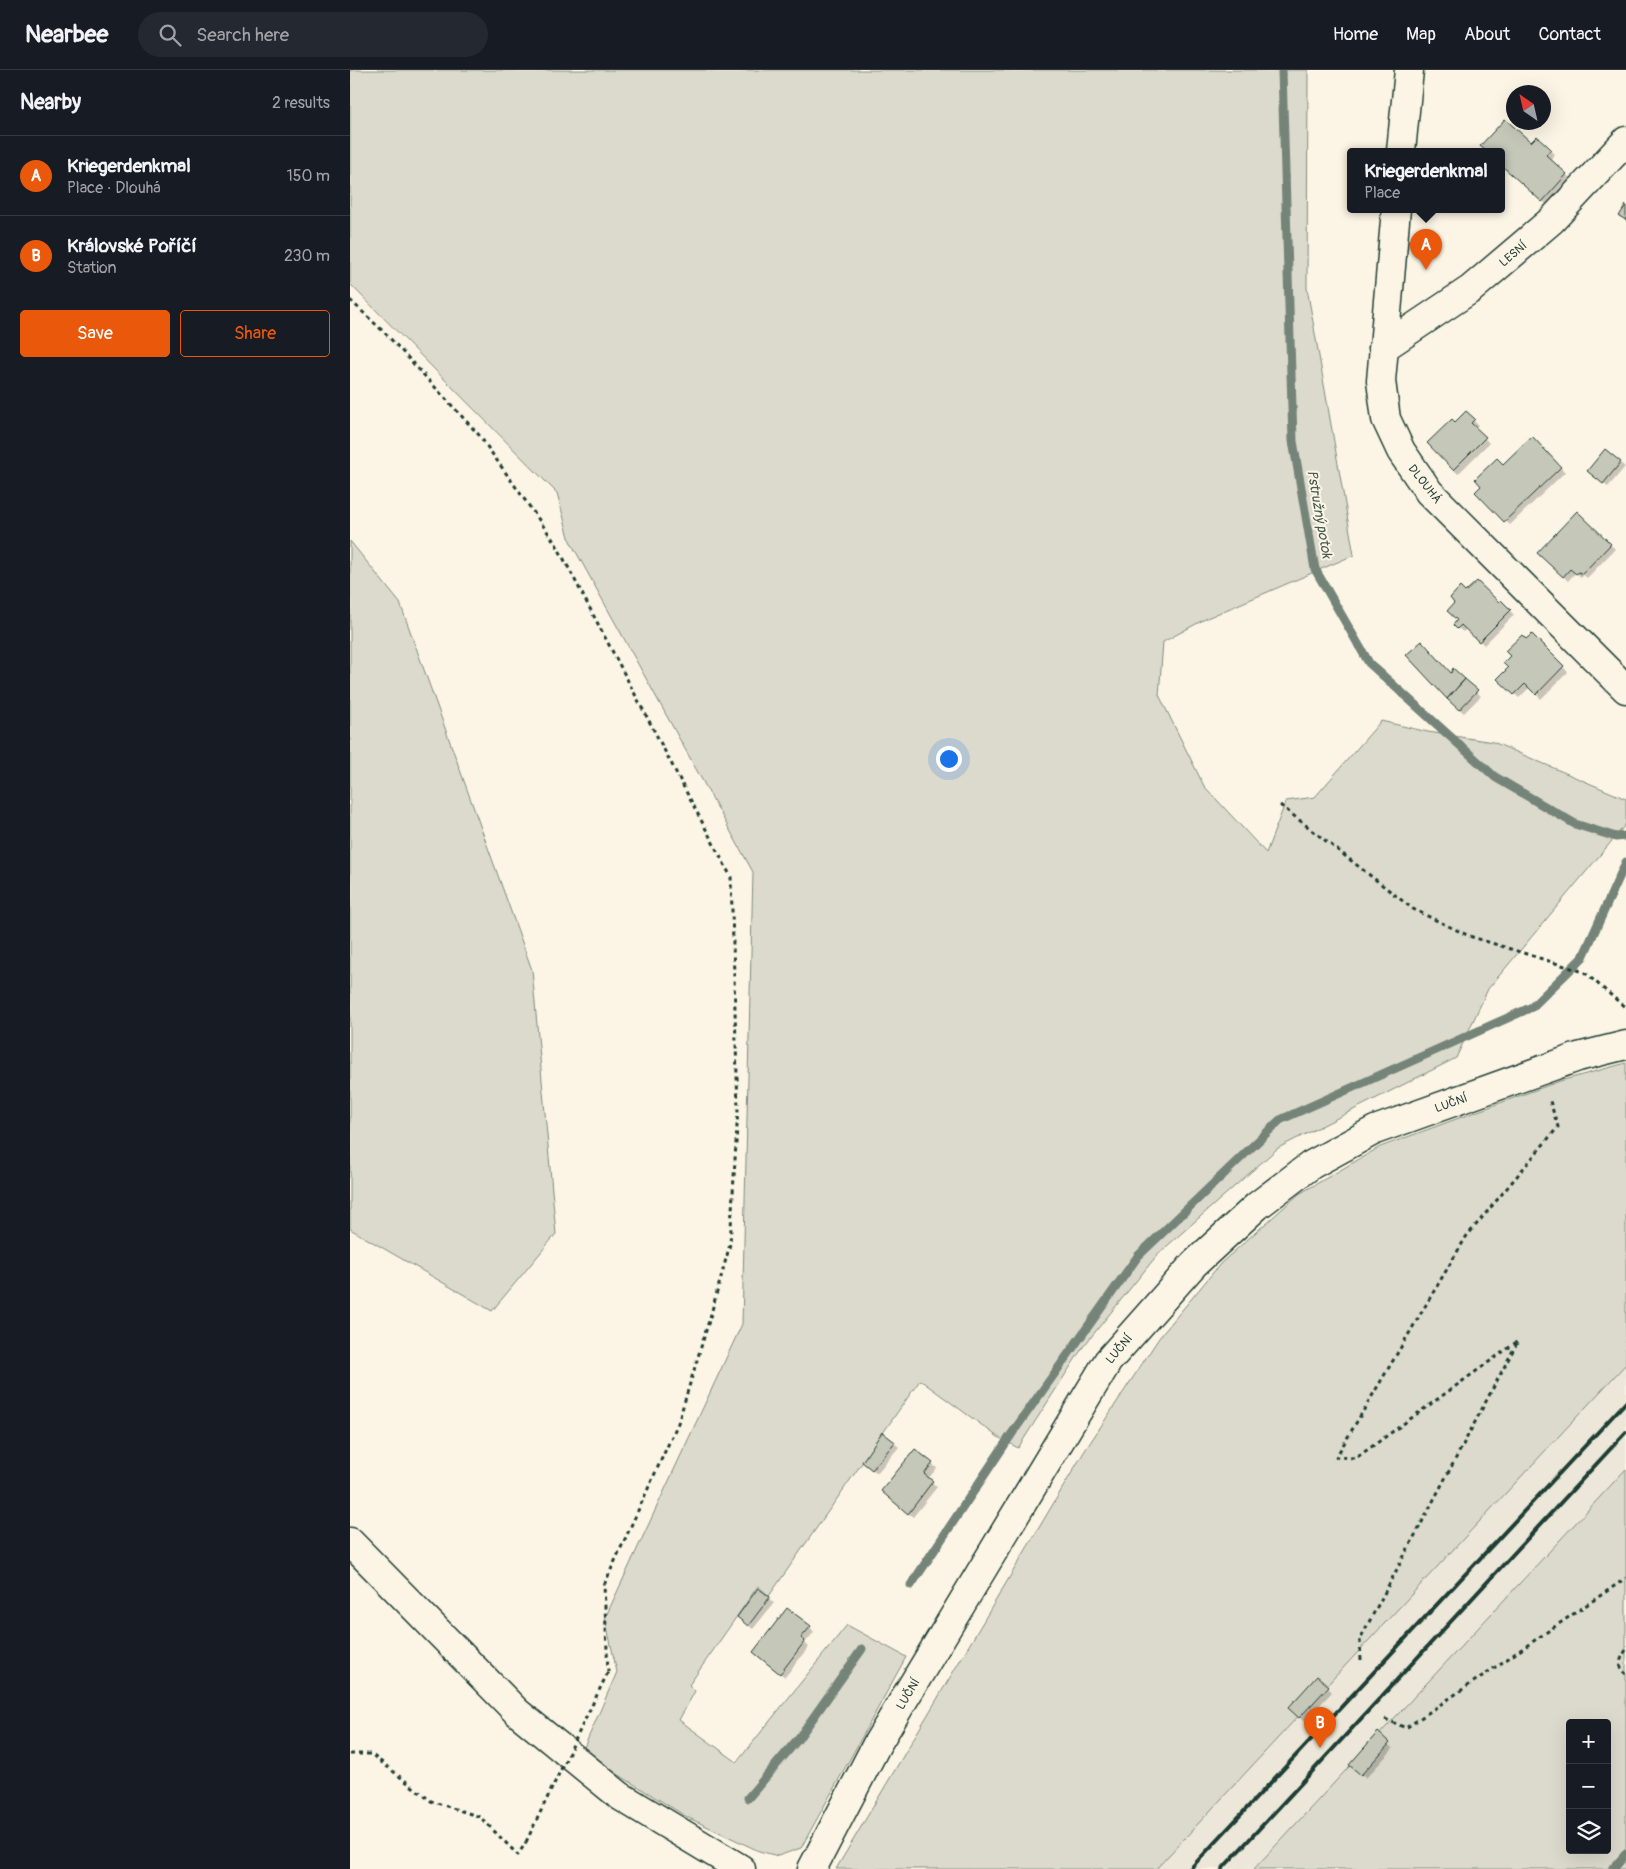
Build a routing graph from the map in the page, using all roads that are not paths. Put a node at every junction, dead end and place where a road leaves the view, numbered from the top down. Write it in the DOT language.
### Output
graph roads {
  1 [pos="1409,70"];
  2 [pos="1626,141"];
  3 [pos="1402,148"];
  4 [pos="1396,213"];
  5 [pos="1384,348"];
  6 [pos="1626,689"];
  7 [pos="1626,1045"];
  8 [pos="350,1542"];
  9 [pos="741,1869"];
  10 [pos="812,1869"];
  1 -- 3 [label="street"];
  2 -- 5 [label="street, LESNÍ"];
  4 -- 5 [label="street, DLOUHÁ"];
  5 -- 6 [label="street, DLOUHÁ"];
  7 -- 10 [label="street, LUČNÍ"];
  8 -- 9 [label="street"];
}
